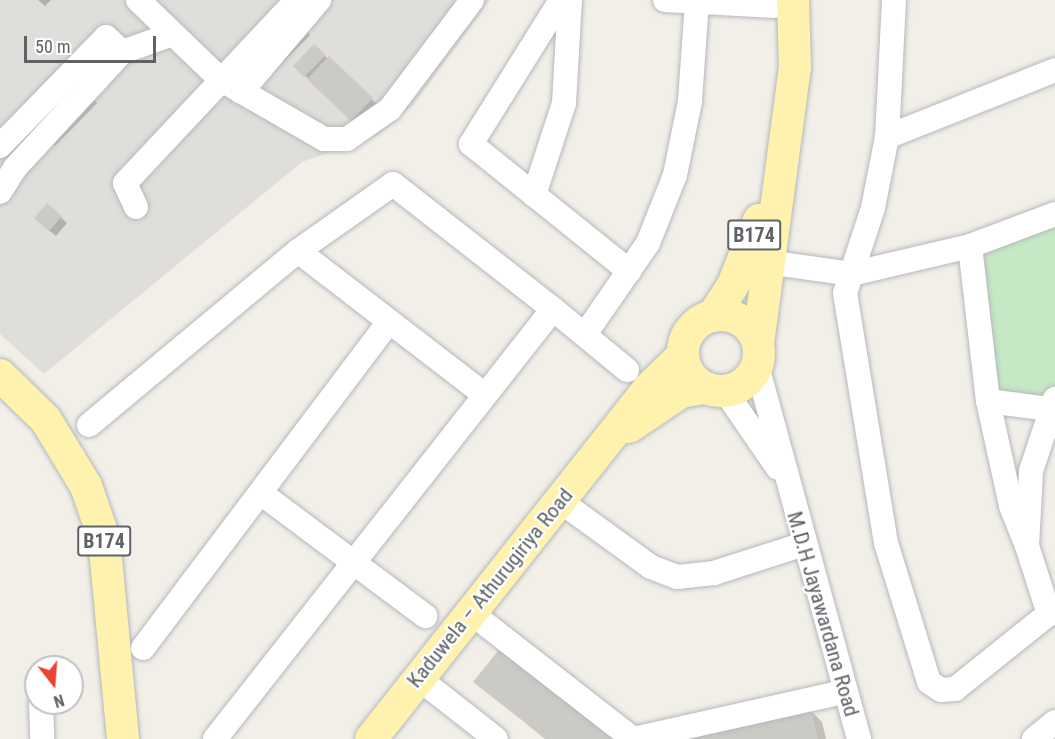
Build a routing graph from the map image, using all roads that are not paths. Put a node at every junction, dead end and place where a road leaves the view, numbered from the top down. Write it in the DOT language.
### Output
graph roads {
  1 [pos="138,0"];
  2 [pos="297,0"];
  3 [pos="319,0"];
  4 [pos="472,0"];
  5 [pos="561,0"];
  6 [pos="570,0"];
  7 [pos="665,0"];
  8 [pos="697,1"];
  9 [pos="899,2"];
  10 [pos="784,3"];
  11 [pos="170,35"];
  12 [pos="122,52"];
  13 [pos="1055,70"];
  14 [pos="220,79"];
  15 [pos="241,92"];
  16 [pos="888,137"];
  17 [pos="0,146"];
  18 [pos="0,192"];
  19 [pos="534,195"];
  20 [pos="136,207"];
  21 [pos="1055,214"];
  22 [pos="969,246"];
  23 [pos="298,251"];
  24 [pos="756,261"];
  25 [pos="629,271"];
  26 [pos="850,274"];
  27 [pos="553,309"];
  28 [pos="713,316"];
  29 [pos="389,322"];
  30 [pos="586,333"];
  31 [pos="682,355"];
  32 [pos="757,355"];
  33 [pos="627,370"];
  34 [pos="0,375"];
  35 [pos="714,389"];
  36 [pos="484,395"];
  37 [pos="988,401"];
  38 [pos="1053,404"];
  39 [pos="89,425"];
  40 [pos="611,439"];
  41 [pos="788,489"];
  42 [pos="262,494"];
  43 [pos="560,501"];
  44 [pos="804,544"];
  45 [pos="1027,546"];
  46 [pos="352,560"];
  47 [pos="470,612"];
  48 [pos="1052,612"];
  49 [pos="425,616"];
  50 [pos="143,648"];
  51 [pos="417,677"];
  52 [pos="844,692"];
  53 [pos="42,715"];
  54 [pos="1055,722"];
  55 [pos="42,739"];
  56 [pos="123,739"];
  57 [pos="215,739"];
  58 [pos="371,739"];
  59 [pos="496,739"];
  60 [pos="858,739"];
  61 [pos="1034,739"];
  1 -- 11 [label="street"];
  2 -- 14 [label="street"];
  3 -- 15 [label="street"];
  4 -- 15 [label="street"];
  5 -- 19 [label="street"];
  6 -- 19 [label="street"];
  7 -- 8 [label="street"];
  8 -- 10 [label="street"];
  8 -- 25 [label="street"];
  9 -- 16 [label="street"];
  10 -- 24 [label="main road, B174"];
  11 -- 12 [label="street"];
  11 -- 14 [label="street"];
  12 -- 17 [label="street"];
  12 -- 18 [label="street"];
  13 -- 16 [label="street"];
  14 -- 15 [label="street"];
  14 -- 20 [label="street"];
  16 -- 26 [label="street"];
  19 -- 25 [label="street"];
  21 -- 22 [label="street"];
  22 -- 26 [label="street"];
  22 -- 37 [label="street"];
  23 -- 27 [label="street"];
  23 -- 29 [label="street"];
  23 -- 39 [label="street"];
  24 -- 26 [label="street"];
  24 -- 28 [label="main road, B174"];
  24 -- 32 [label="main road, B174"];
  25 -- 30 [label="street"];
  26 -- 48 [label="street"];
  27 -- 30 [label="street"];
  27 -- 36 [label="street"];
  28 -- 31 [label="main road"];
  28 -- 32 [label="main road"];
  29 -- 36 [label="street"];
  29 -- 42 [label="street"];
  30 -- 33 [label="street"];
  31 -- 35 [label="main road"];
  31 -- 40 [label="main road, Kaduwela – Athurugiriya Road"];
  32 -- 35 [label="main road"];
  32 -- 41 [label="street, M.D.H Jayawardana Road"];
  34 -- 56 [label="main road, B174"];
  35 -- 40 [label="main road, Kaduwela – Athurugiriya Road"];
  35 -- 41 [label="street, M.D.H Jayawardana Road"];
  36 -- 46 [label="street"];
  37 -- 38 [label="street"];
  37 -- 45 [label="street"];
  38 -- 45 [label="street"];
  40 -- 43 [label="main road, Kaduwela – Athurugiriya Road"];
  41 -- 44 [label="street, M.D.H Jayawardana Road"];
  42 -- 46 [label="street"];
  42 -- 50 [label="street"];
  43 -- 44 [label="street"];
  43 -- 47 [label="main road, Kaduwela – Athurugiriya Road"];
  44 -- 52 [label="street, M.D.H Jayawardana Road"];
  45 -- 48 [label="street"];
  46 -- 49 [label="street"];
  46 -- 57 [label="street"];
  47 -- 51 [label="main road, Kaduwela – Athurugiriya Road"];
  47 -- 52 [label="street"];
  51 -- 58 [label="main road, Kaduwela – Athurugiriya Road"];
  51 -- 59 [label="street"];
  52 -- 60 [label="street, M.D.H Jayawardana Road"];
  53 -- 55 [label="street"];
  54 -- 61 [label="street"];
}
